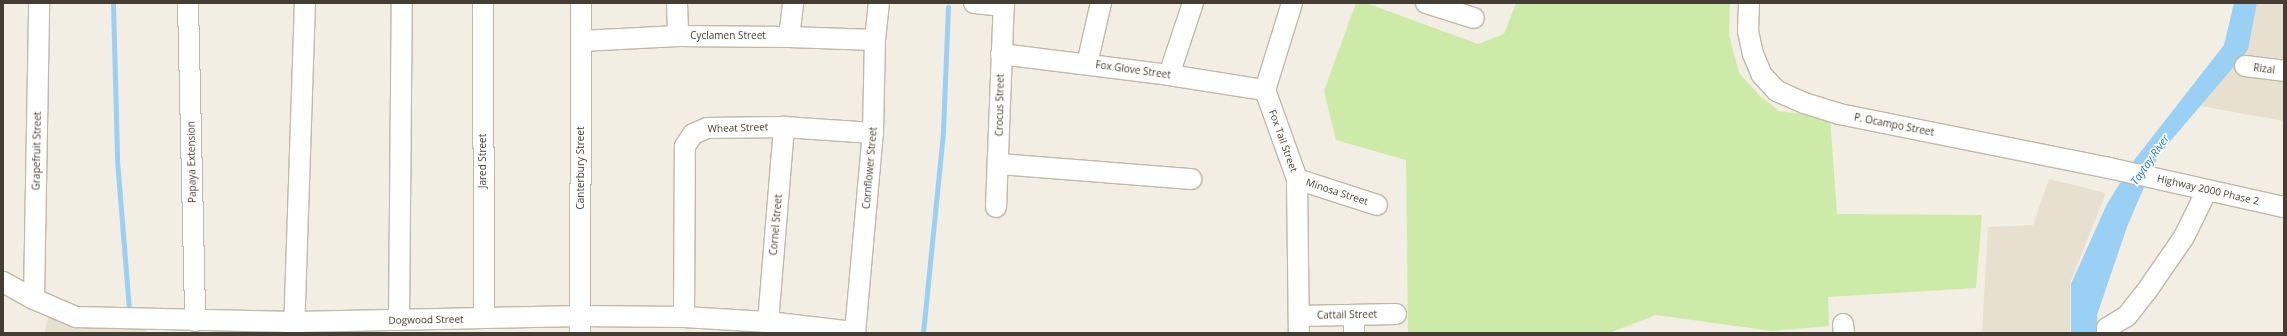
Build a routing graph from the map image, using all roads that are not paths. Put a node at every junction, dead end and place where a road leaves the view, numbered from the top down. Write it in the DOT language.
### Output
graph roads {
  1 [pos="39,3"];
  2 [pos="188,3"];
  3 [pos="305,3"];
  4 [pos="402,3"];
  5 [pos="483,3"];
  6 [pos="581,3"];
  7 [pos="677,3"];
  8 [pos="793,3"];
  9 [pos="880,3"];
  10 [pos="974,3"];
  11 [pos="1101,3"];
  12 [pos="1193,3"];
  13 [pos="1292,3"];
  14 [pos="1426,3"];
  15 [pos="1749,3"];
  16 [pos="1004,4"];
  17 [pos="1474,18"];
  18 [pos="678,36"];
  19 [pos="788,37"];
  20 [pos="875,40"];
  21 [pos="581,41"];
  22 [pos="1001,54"];
  23 [pos="1087,64"];
  24 [pos="2245,66"];
  25 [pos="2284,71"];
  26 [pos="1169,75"];
  27 [pos="1265,90"];
  28 [pos="784,127"];
  29 [pos="873,133"];
  30 [pos="1000,164"];
  31 [pos="2109,168"];
  32 [pos="1191,179"];
  33 [pos="1297,179"];
  34 [pos="2208,190"];
  35 [pos="1377,205"];
  36 [pos="996,207"];
  37 [pos="2284,207"];
  38 [pos="3,282"];
  39 [pos="34,299"];
  40 [pos="1396,314"];
  41 [pos="684,317"];
  42 [pos="484,318"];
  43 [pos="399,320"];
  44 [pos="195,321"];
  45 [pos="768,322"];
  46 [pos="1299,324"];
  47 [pos="1354,324"];
  48 [pos="75,325"];
  49 [pos="580,325"];
  50 [pos="227,327"];
  51 [pos="294,328"];
  52 [pos="855,333"];
  53 [pos="2107,333"];
  1 -- 39 [label="street, Grapefruit Street"];
  2 -- 44 [label="street, Papaya Extension"];
  3 -- 51 [label="street"];
  4 -- 43 [label="street"];
  5 -- 42 [label="street, Jared Street"];
  6 -- 21 [label="street, Canterbury Street"];
  7 -- 18 [label="street"];
  8 -- 19 [label="street"];
  9 -- 20 [label="street, Cornflower Street"];
  10 -- 16 [label="street"];
  11 -- 23 [label="street"];
  12 -- 26 [label="street"];
  13 -- 27 [label="street"];
  14 -- 17 [label="street"];
  15 -- 31 [label="street, P. Ocampo Street"];
  16 -- 22 [label="street, Crocus Street"];
  18 -- 19 [label="street, Cyclamen Street"];
  18 -- 21 [label="street, Cyclamen Street"];
  19 -- 20 [label="street, Cyclamen Street"];
  20 -- 29 [label="street, Cornflower Street"];
  21 -- 49 [label="street, Canterbury Street"];
  22 -- 23 [label="street, Fox Glove Street"];
  22 -- 30 [label="street, Crocus Street"];
  23 -- 26 [label="street, Fox Glove Street"];
  24 -- 25 [label="street, Rizal"];
  26 -- 27 [label="street, Fox Glove Street"];
  27 -- 33 [label="street, Fox Tail Street"];
  28 -- 29 [label="street, Wheat Street"];
  28 -- 41 [label="street, Wheat Street"];
  28 -- 45 [label="street, Cornel Street"];
  29 -- 52 [label="street, Cornflower Street"];
  30 -- 32 [label="street"];
  30 -- 36 [label="street, Crocus Street"];
  31 -- 34 [label="street, Highway 2000 Phase 2"];
  33 -- 35 [label="street, Minosa Street"];
  33 -- 46 [label="street, Fox Tail Street"];
  34 -- 37 [label="street, Highway 2000 Phase 2"];
  34 -- 53 [label="street"];
  38 -- 39 [label="street, Dogwood Street"];
  39 -- 48 [label="street, Dogwood Street"];
  40 -- 47 [label="street, Cattail Street"];
  41 -- 45 [label="street, Dogwood Street"];
  41 -- 49 [label="street, Dogwood Street"];
  42 -- 43 [label="street, Dogwood Street"];
  42 -- 49 [label="street, Dogwood Street"];
  43 -- 51 [label="street, Dogwood Street"];
  44 -- 48 [label="street, Dogwood Street"];
  44 -- 50 [label="street, Dogwood Street"];
  45 -- 52 [label="street, Dogwood Street"];
  46 -- 47 [label="street, Cattail Street"];
  50 -- 51 [label="street, Dogwood Street"];
}
